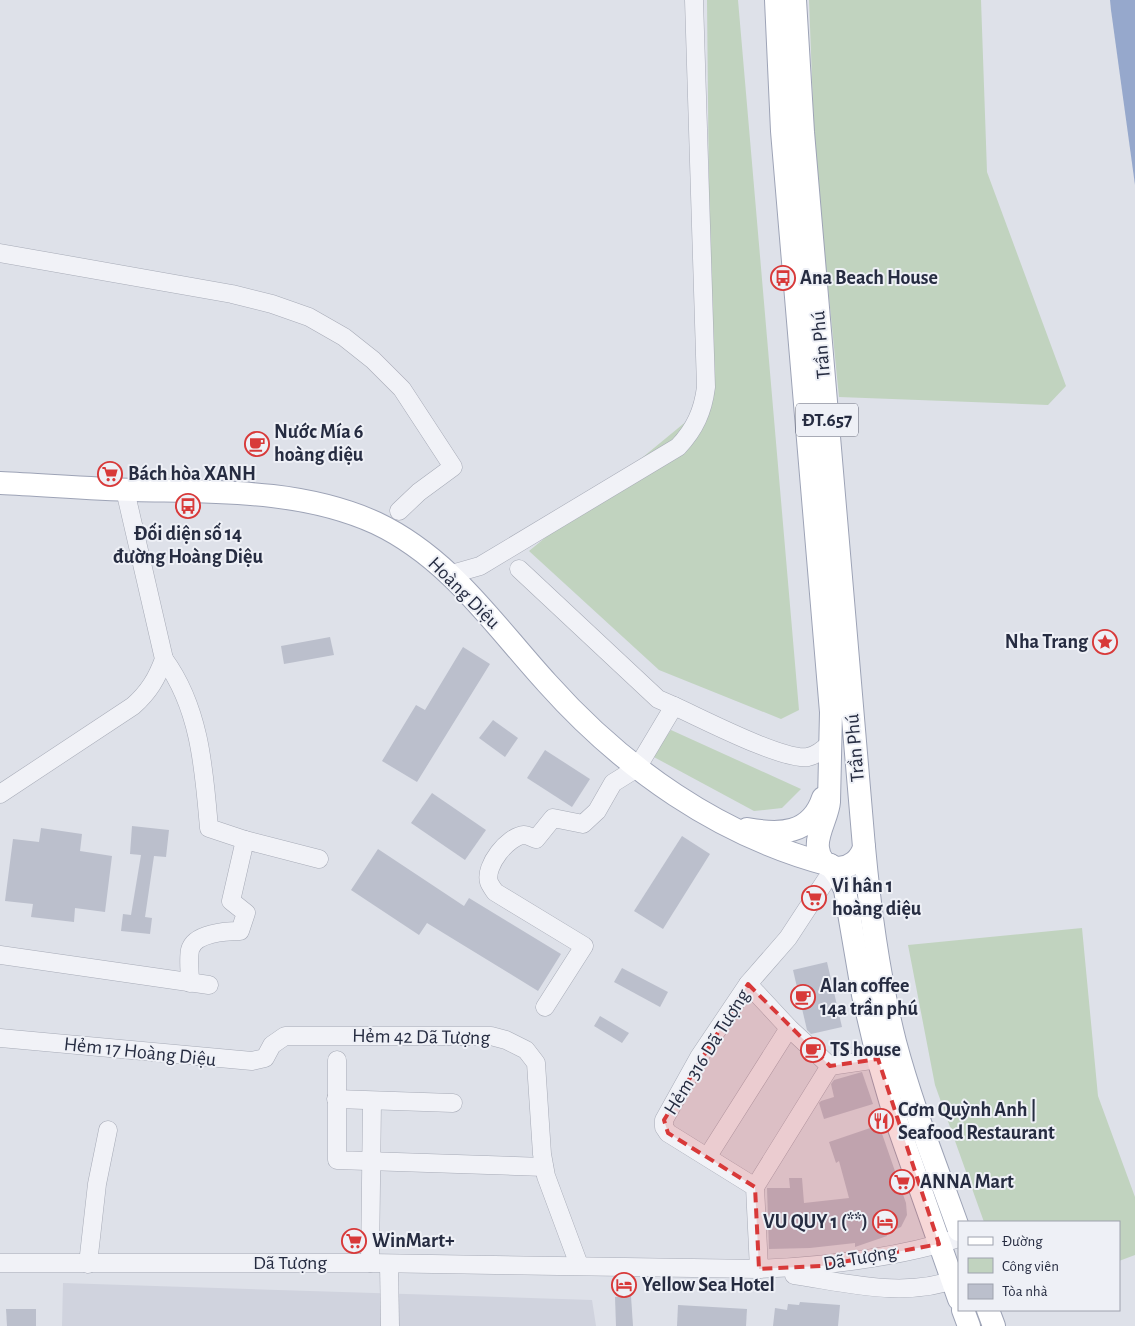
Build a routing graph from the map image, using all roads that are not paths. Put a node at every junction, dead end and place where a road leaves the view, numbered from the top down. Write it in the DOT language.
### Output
graph roads {
  1 [pos="694,0"];
  2 [pos="776,0"];
  3 [pos="795,0"];
  4 [pos="0,253"];
  5 [pos="0,483"];
  6 [pos="125,490"];
  7 [pos="400,511"];
  8 [pos="519,569"];
  9 [pos="452,574"];
  10 [pos="164,659"];
  11 [pos="674,706"];
  12 [pos="830,742"];
  13 [pos="637,768"];
  14 [pos="830,778"];
  15 [pos="0,794"];
  16 [pos="732,824"];
  17 [pos="820,832"];
  18 [pos="245,840"];
  19 [pos="863,843"];
  20 [pos="319,859"];
  21 [pos="828,873"];
  22 [pos="0,955"];
  23 [pos="190,982"];
  24 [pos="748,984"];
  25 [pos="209,985"];
  26 [pos="545,1008"];
  27 [pos="789,1028"];
  28 [pos="0,1038"];
  29 [pos="272,1046"];
  30 [pos="878,1059"];
  31 [pos="337,1060"];
  32 [pos="830,1066"];
  33 [pos="336,1099"];
  34 [pos="372,1102"];
  35 [pos="453,1103"];
  36 [pos="108,1130"];
  37 [pos="708,1156"];
  38 [pos="371,1161"];
  39 [pos="544,1166"];
  40 [pos="755,1187"];
  41 [pos="958,1227"];
  42 [pos="949,1241"];
  43 [pos="0,1263"];
  44 [pos="370,1263"];
  45 [pos="88,1264"];
  46 [pos="389,1264"];
  47 [pos="579,1265"];
  48 [pos="759,1269"];
  49 [pos="957,1286"];
  50 [pos="963,1311"];
  51 [pos="988,1311"];
  52 [pos="390,1326"];
  53 [pos="968,1326"];
  54 [pos="994,1326"];
  1 -- 9 [label="street"];
  2 -- 12 [label="main road, Trần Phú / ĐT.657"];
  3 -- 19 [label="main road, Trần Phú / ĐT.657"];
  4 -- 7 [label="street"];
  5 -- 6 [label="main road, Hoàng Diệu"];
  6 -- 9 [label="main road, Hoàng Diệu"];
  6 -- 10 [label="street"];
  8 -- 11 [label="street"];
  9 -- 13 [label="main road, Hoàng Diệu"];
  10 -- 15 [label="street"];
  10 -- 18 [label="street"];
  11 -- 12 [label="street"];
  11 -- 13 [label="street"];
  12 -- 14 [label="main road, Trần Phú / ĐT.657"];
  13 -- 16 [label="main road, Hoàng Diệu"];
  13 -- 26 [label="street"];
  14 -- 16 [label="main road"];
  14 -- 17 [label="main road, Trần Phú / ĐT.657"];
  16 -- 17 [label="main road, Hoàng Diệu"];
  16 -- 21 [label="main road, Hoàng Diệu"];
  17 -- 19 [label="main road"];
  17 -- 21 [label="main road, ĐT.657"];
  18 -- 20 [label="street"];
  18 -- 23 [label="street"];
  19 -- 21 [label="main road"];
  19 -- 41 [label="main road, Trần Phú / ĐT.657"];
  21 -- 24 [label="street, Hẻm 316 Dã Tượng"];
  21 -- 30 [label="main road"];
  22 -- 23 [label="street"];
  23 -- 25 [label="street"];
  24 -- 27 [label="street"];
  24 -- 37 [label="street, Hẻm 316 Dã Tượng"];
  27 -- 32 [label="street"];
  27 -- 37 [label="street"];
  28 -- 29 [label="street, Hẻm 17 Hoàng Diệu"];
  29 -- 39 [label="street, Hẻm 42 Dã Tượng"];
  30 -- 32 [label="street"];
  30 -- 42 [label="main road"];
  31 -- 33 [label="street"];
  32 -- 40 [label="street"];
  33 -- 34 [label="street"];
  33 -- 38 [label="street"];
  34 -- 35 [label="street"];
  34 -- 38 [label="street"];
  36 -- 45 [label="street"];
  37 -- 40 [label="street, Hẻm 316 Dã Tượng"];
  38 -- 39 [label="street"];
  38 -- 44 [label="street"];
  39 -- 47 [label="street, Hẻm 42 Dã Tượng"];
  40 -- 48 [label="street"];
  42 -- 48 [label="street, Dã Tượng"];
  42 -- 49 [label="main road"];
  43 -- 45 [label="street, Dã Tượng"];
  44 -- 45 [label="street, Dã Tượng"];
  44 -- 46 [label="street, Dã Tượng"];
  46 -- 47 [label="street, Dã Tượng"];
  46 -- 52 [label="street"];
  47 -- 48 [label="street, Dã Tượng"];
  48 -- 49 [label="street, Dã Tượng"];
  50 -- 53 [label="main road"];
  51 -- 54 [label="main road"];
}
